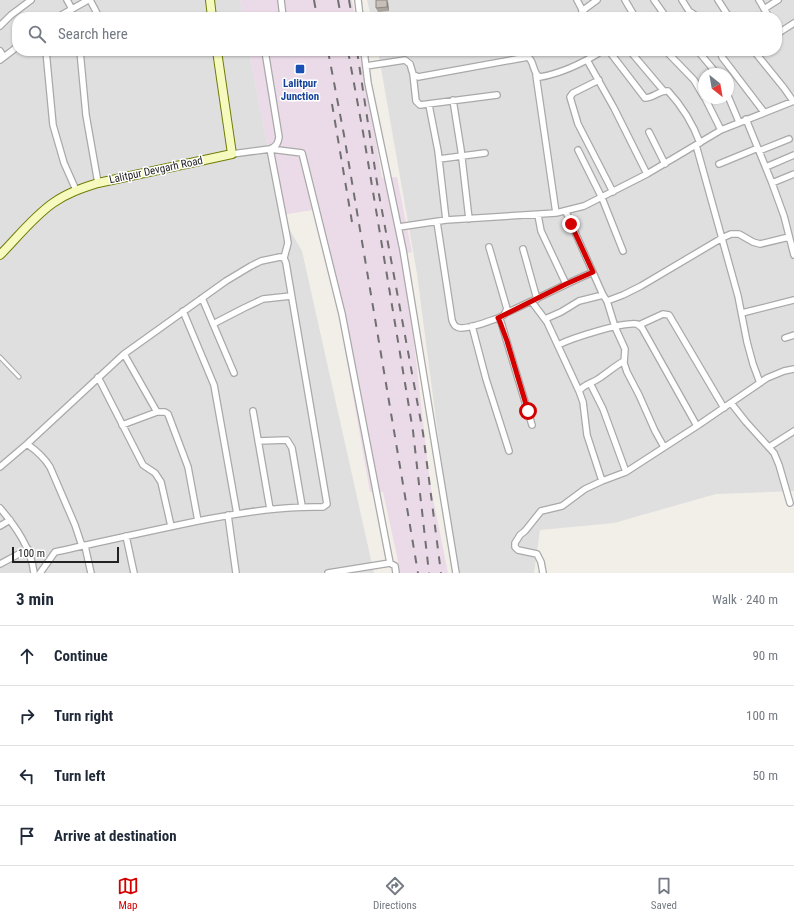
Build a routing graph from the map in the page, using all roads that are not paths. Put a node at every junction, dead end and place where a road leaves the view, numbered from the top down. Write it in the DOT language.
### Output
graph roads {
  1 [pos="31,0"];
  2 [pos="67,0"];
  3 [pos="89,0"];
  4 [pos="210,0"];
  5 [pos="281,0"];
  6 [pos="358,0"];
  7 [pos="577,0"];
  8 [pos="597,0"];
  9 [pos="625,0"];
  10 [pos="654,0"];
  11 [pos="682,0"];
  12 [pos="718,0"];
  13 [pos="759,0"];
  14 [pos="778,0"];
  15 [pos="72,8"];
  16 [pos="764,9"];
  17 [pos="582,11"];
  18 [pos="15,12"];
  19 [pos="66,12"];
  20 [pos="96,12"];
  21 [pos="211,12"];
  22 [pos="283,12"];
  23 [pos="359,12"];
  24 [pos="632,12"];
  25 [pos="662,12"];
  26 [pos="690,12"];
  27 [pos="726,12"];
  28 [pos="766,12"];
  29 [pos="12,14"];
  30 [pos="794,23"];
  31 [pos="0,26"];
  32 [pos="782,31"];
  33 [pos="0,51"];
  34 [pos="12,51"];
  35 [pos="46,56"];
  36 [pos="80,56"];
  37 [pos="218,56"];
  38 [pos="266,56"];
  39 [pos="365,56"];
  40 [pos="594,56"];
  41 [pos="613,56"];
  42 [pos="634,56"];
  43 [pos="671,56"];
  44 [pos="702,56"];
  45 [pos="722,56"];
  46 [pos="758,56"];
  47 [pos="2,58"];
  48 [pos="588,60"];
  49 [pos="366,66"];
  50 [pos="712,68"];
  51 [pos="413,74"];
  52 [pos="536,74"];
  53 [pos="599,80"];
  54 [pos="698,87"];
  55 [pos="663,90"];
  56 [pos="497,95"];
  57 [pos="453,100"];
  58 [pos="794,101"];
  59 [pos="708,104"];
  60 [pos="732,104"];
  61 [pos="428,105"];
  62 [pos="764,112"];
  63 [pos="746,119"];
  64 [pos="740,122"];
  65 [pos="722,130"];
  66 [pos="649,132"];
  67 [pos="789,139"];
  68 [pos="698,144"];
  69 [pos="270,149"];
  70 [pos="578,150"];
  71 [pos="759,150"];
  72 [pos="485,153"];
  73 [pos="232,154"];
  74 [pos="462,155"];
  75 [pos="794,155"];
  76 [pos="439,159"];
  77 [pos="665,164"];
  78 [pos="719,164"];
  79 [pos="766,167"];
  80 [pos="647,174"];
  81 [pos="794,174"];
  82 [pos="98,183"];
  83 [pos="772,183"];
  84 [pos="76,190"];
  85 [pos="613,192"];
  86 [pos="602,198"];
  87 [pos="566,212"];
  88 [pos="556,213"];
  89 [pos="538,215"];
  90 [pos="469,219"];
  91 [pos="446,220"];
  92 [pos="437,222"];
  93 [pos="399,226"];
  94 [pos="789,237"];
  95 [pos="722,238"];
  96 [pos="489,247"];
  97 [pos="523,249"];
  98 [pos="623,251"];
  99 [pos="1,253"];
  100 [pos="794,255"];
  101 [pos="284,258"];
  102 [pos="593,272"];
  103 [pos="566,284"];
  104 [pos="603,295"];
  105 [pos="291,296"];
  106 [pos="202,298"];
  107 [pos="534,300"];
  108 [pos="794,300"];
  109 [pos="607,301"];
  110 [pos="183,311"];
  111 [pos="506,313"];
  112 [pos="742,313"];
  113 [pos="498,318"];
  114 [pos="545,319"];
  115 [pos="213,324"];
  116 [pos="639,325"];
  117 [pos="472,326"];
  118 [pos="615,327"];
  119 [pos="794,335"];
  120 [pos="784,338"];
  121 [pos="558,345"];
  122 [pos="124,354"];
  123 [pos="0,357"];
  124 [pos="624,361"];
  125 [pos="794,369"];
  126 [pos="234,373"];
  127 [pos="19,377"];
  128 [pos="98,377"];
  129 [pos="590,383"];
  130 [pos="760,383"];
  131 [pos="579,391"];
  132 [pos="731,403"];
  133 [pos="724,408"];
  134 [pos="253,411"];
  135 [pos="157,412"];
  136 [pos="122,425"];
  137 [pos="532,425"];
  138 [pos="697,426"];
  139 [pos="794,432"];
  140 [pos="258,441"];
  141 [pos="27,444"];
  142 [pos="664,447"];
  143 [pos="769,447"];
  144 [pos="509,451"];
  145 [pos="0,467"];
  146 [pos="626,472"];
  147 [pos="602,481"];
  148 [pos="790,503"];
  149 [pos="302,506"];
  150 [pos="0,508"];
  151 [pos="270,508"];
  152 [pos="237,514"];
  153 [pos="228,515"];
  154 [pos="10,520"];
  155 [pos="198,521"];
  156 [pos="0,526"];
  157 [pos="171,526"];
  158 [pos="126,536"];
  159 [pos="84,546"];
  160 [pos="28,549"];
  161 [pos="390,563"];
  162 [pos="0,564"];
  163 [pos="34,573"];
  164 [pos="40,573"];
  165 [pos="91,573"];
  166 [pos="134,573"];
  167 [pos="236,573"];
  168 [pos="328,573"];
  169 [pos="396,573"];
  170 [pos="456,573"];
  171 [pos="543,573"];
  1 -- 18 [label="street"];
  2 -- 15 [label="street"];
  3 -- 15 [label="street"];
  3 -- 20 [label="street"];
  4 -- 21 [label="main road"];
  5 -- 22 [label="street"];
  6 -- 23 [label="street"];
  7 -- 17 [label="street"];
  8 -- 17 [label="street"];
  9 -- 24 [label="street"];
  10 -- 25 [label="street"];
  11 -- 26 [label="street"];
  12 -- 27 [label="street"];
  13 -- 16 [label="street"];
  14 -- 16 [label="street"];
  15 -- 19 [label="street"];
  16 -- 28 [label="street"];
  29 -- 31 [label="street"];
  30 -- 32 [label="street"];
  33 -- 47 [label="street"];
  34 -- 47 [label="street"];
  35 -- 84 [label="street"];
  36 -- 82 [label="street"];
  37 -- 73 [label="main road"];
  38 -- 69 [label="street"];
  39 -- 49 [label="street"];
  40 -- 48 [label="street"];
  41 -- 55 [label="street"];
  42 -- 55 [label="street"];
  43 -- 54 [label="street"];
  44 -- 50 [label="street"];
  45 -- 62 [label="street"];
  46 -- 58 [label="street"];
  48 -- 52 [label="street"];
  48 -- 53 [label="street"];
  49 -- 51 [label="street"];
  49 -- 93 [label="street"];
  51 -- 52 [label="street"];
  51 -- 61 [label="street"];
  52 -- 88 [label="street"];
  53 -- 80 [label="street"];
  53 -- 85 [label="street"];
  55 -- 68 [label="street"];
  56 -- 57 [label="street"];
  57 -- 61 [label="street"];
  57 -- 74 [label="street"];
  58 -- 62 [label="street"];
  59 -- 65 [label="street"];
  60 -- 64 [label="street"];
  61 -- 76 [label="street"];
  62 -- 63 [label="street"];
  63 -- 64 [label="street"];
  63 -- 71 [label="street"];
  64 -- 65 [label="street"];
  65 -- 68 [label="street"];
  66 -- 77 [label="street"];
  67 -- 71 [label="street"];
  68 -- 77 [label="street"];
  68 -- 95 [label="street"];
  69 -- 73 [label="street"];
  69 -- 101 [label="street"];
  69 -- 161 [label="street"];
  70 -- 86 [label="street"];
  71 -- 78 [label="street"];
  71 -- 79 [label="street"];
  72 -- 74 [label="street"];
  73 -- 82 [label="main road, Lalitpur Devgarh Road"];
  74 -- 76 [label="street"];
  74 -- 90 [label="street"];
  75 -- 79 [label="street"];
  76 -- 91 [label="street"];
  77 -- 80 [label="street"];
  79 -- 83 [label="street"];
  80 -- 85 [label="street"];
  81 -- 83 [label="street"];
  82 -- 84 [label="main road, Lalitpur Devgarh Road"];
  83 -- 94 [label="street"];
  84 -- 99 [label="main road, Lalitpur Devgarh Road"];
  85 -- 86 [label="street"];
  86 -- 87 [label="street"];
  86 -- 98 [label="street"];
  87 -- 88 [label="street"];
  87 -- 102 [label="street"];
  88 -- 89 [label="street"];
  89 -- 90 [label="street"];
  89 -- 103 [label="street"];
  90 -- 91 [label="street"];
  91 -- 92 [label="street"];
  92 -- 93 [label="street"];
  92 -- 117 [label="street"];
  93 -- 170 [label="street"];
  94 -- 95 [label="street"];
  94 -- 100 [label="street"];
  95 -- 109 [label="street"];
  95 -- 112 [label="street"];
  96 -- 111 [label="street"];
  97 -- 107 [label="street"];
  101 -- 105 [label="street"];
  101 -- 106 [label="street"];
  102 -- 103 [label="street"];
  102 -- 104 [label="street"];
  103 -- 107 [label="street"];
  104 -- 109 [label="street"];
  104 -- 114 [label="street"];
  105 -- 115 [label="street"];
  105 -- 149 [label="street"];
  106 -- 110 [label="street"];
  106 -- 115 [label="street"];
  107 -- 111 [label="street"];
  107 -- 114 [label="street"];
  108 -- 112 [label="street"];
  109 -- 118 [label="street"];
  110 -- 122 [label="street"];
  110 -- 152 [label="street"];
  111 -- 113 [label="street"];
  112 -- 130 [label="street"];
  113 -- 117 [label="street"];
  113 -- 137 [label="street"];
  114 -- 121 [label="street"];
  115 -- 126 [label="street"];
  116 -- 118 [label="street"];
  116 -- 133 [label="street"];
  116 -- 138 [label="street"];
  117 -- 144 [label="street"];
  118 -- 121 [label="street"];
  118 -- 124 [label="street"];
  119 -- 120 [label="street"];
  121 -- 131 [label="street"];
  122 -- 128 [label="street"];
  122 -- 135 [label="street"];
  123 -- 127 [label="lane"];
  124 -- 129 [label="street"];
  124 -- 142 [label="street"];
  125 -- 130 [label="street"];
  128 -- 136 [label="street"];
  128 -- 141 [label="street"];
  129 -- 131 [label="street"];
  129 -- 146 [label="street"];
  130 -- 132 [label="street"];
  131 -- 147 [label="street"];
  132 -- 133 [label="street"];
  132 -- 143 [label="street"];
  133 -- 138 [label="street"];
  134 -- 140 [label="street"];
  135 -- 136 [label="street"];
  135 -- 155 [label="street"];
  136 -- 157 [label="street"];
  138 -- 142 [label="street"];
  139 -- 143 [label="street"];
  140 -- 149 [label="street"];
  140 -- 151 [label="street"];
  141 -- 145 [label="street"];
  141 -- 159 [label="street"];
  142 -- 146 [label="street"];
  143 -- 148 [label="street"];
  146 -- 147 [label="street"];
  147 -- 171 [label="street"];
  149 -- 151 [label="street"];
  150 -- 154 [label="street"];
  151 -- 152 [label="street"];
  152 -- 153 [label="street"];
  153 -- 155 [label="street"];
  153 -- 167 [label="street"];
  154 -- 156 [label="street"];
  154 -- 160 [label="street"];
  155 -- 157 [label="street"];
  157 -- 158 [label="street"];
  158 -- 159 [label="street"];
  158 -- 166 [label="street"];
  159 -- 164 [label="street"];
  159 -- 165 [label="street"];
  160 -- 162 [label="street"];
  160 -- 163 [label="street"];
  161 -- 168 [label="street"];
  161 -- 169 [label="street"];
}
